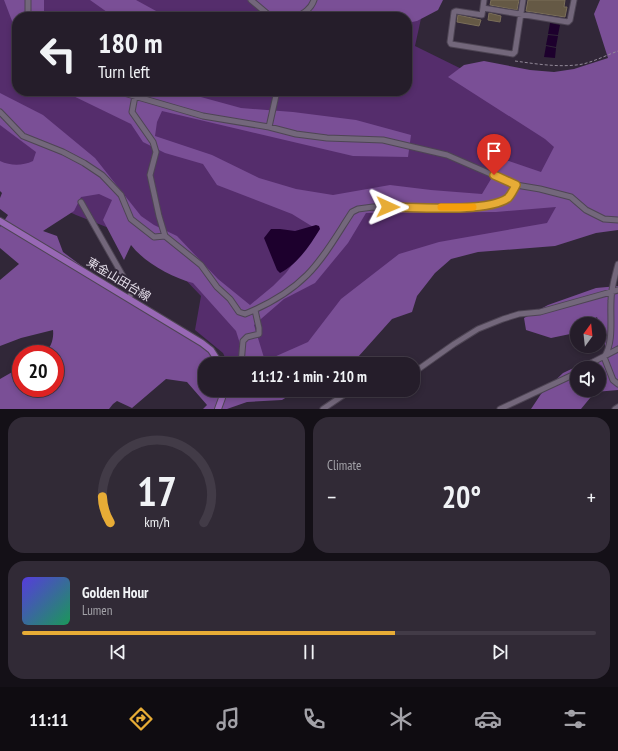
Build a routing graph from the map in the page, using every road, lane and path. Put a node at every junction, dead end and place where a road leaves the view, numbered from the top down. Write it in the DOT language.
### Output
graph roads {
  1 [pos="28,0"];
  2 [pos="252,0"];
  3 [pos="314,0"];
  4 [pos="484,0"];
  5 [pos="523,0"];
  6 [pos="574,0"];
  7 [pos="483,8"];
  8 [pos="28,12"];
  9 [pos="265,12"];
  10 [pos="305,12"];
  11 [pos="521,14"];
  12 [pos="618,51"];
  13 [pos="515,61"];
  14 [pos="135,96"];
  15 [pos="276,96"];
  16 [pos="0,112"];
  17 [pos="269,126"];
  18 [pos="516,185"];
  19 [pos="81,202"];
  20 [pos="618,220"];
  21 [pos="0,221"];
  22 [pos="165,236"];
  23 [pos="618,264"];
  24 [pos="618,290"];
  25 [pos="612,292"];
  26 [pos="129,298"];
  27 [pos="255,310"];
  28 [pos="618,349"];
  29 [pos="216,357"];
  30 [pos="242,357"];
  31 [pos="604,357"];
  32 [pos="595,361"];
  33 [pos="420,368"];
  34 [pos="570,376"];
  35 [pos="618,384"];
  36 [pos="222,397"];
  37 [pos="341,397"];
  38 [pos="618,407"];
  39 [pos="218,409"];
  40 [pos="323,409"];
  41 [pos="500,409"];
  42 [pos="615,409"];
  1 -- 8 [label="street"];
  2 -- 9 [label="street"];
  3 -- 10 [label="street"];
  4 -- 7 [label="street"];
  5 -- 11 [label="street"];
  6 -- 11 [label="street"];
  7 -- 11 [label="street"];
  7 -- 11 [label="street"];
  12 -- 13 [label="path"];
  14 -- 17 [label="street"];
  14 -- 22 [label="street"];
  15 -- 17 [label="street"];
  16 -- 22 [label="street"];
  17 -- 18 [label="street"];
  18 -- 20 [label="street"];
  18 -- 27 [label="street"];
  19 -- 26 [label="street"];
  21 -- 26 [label="main road, 東金山田台線"];
  22 -- 27 [label="street"];
  23 -- 25 [label="street"];
  24 -- 25 [label="street"];
  25 -- 31 [label="street"];
  25 -- 33 [label="street"];
  26 -- 29 [label="main road, 東金山田台線"];
  27 -- 30 [label="street"];
  28 -- 31 [label="street"];
  31 -- 32 [label="street"];
  31 -- 35 [label="street"];
  34 -- 41 [label="street"];
  36 -- 39 [label="main road"];
  37 -- 40 [label="street"];
  38 -- 42 [label="street"];
}
